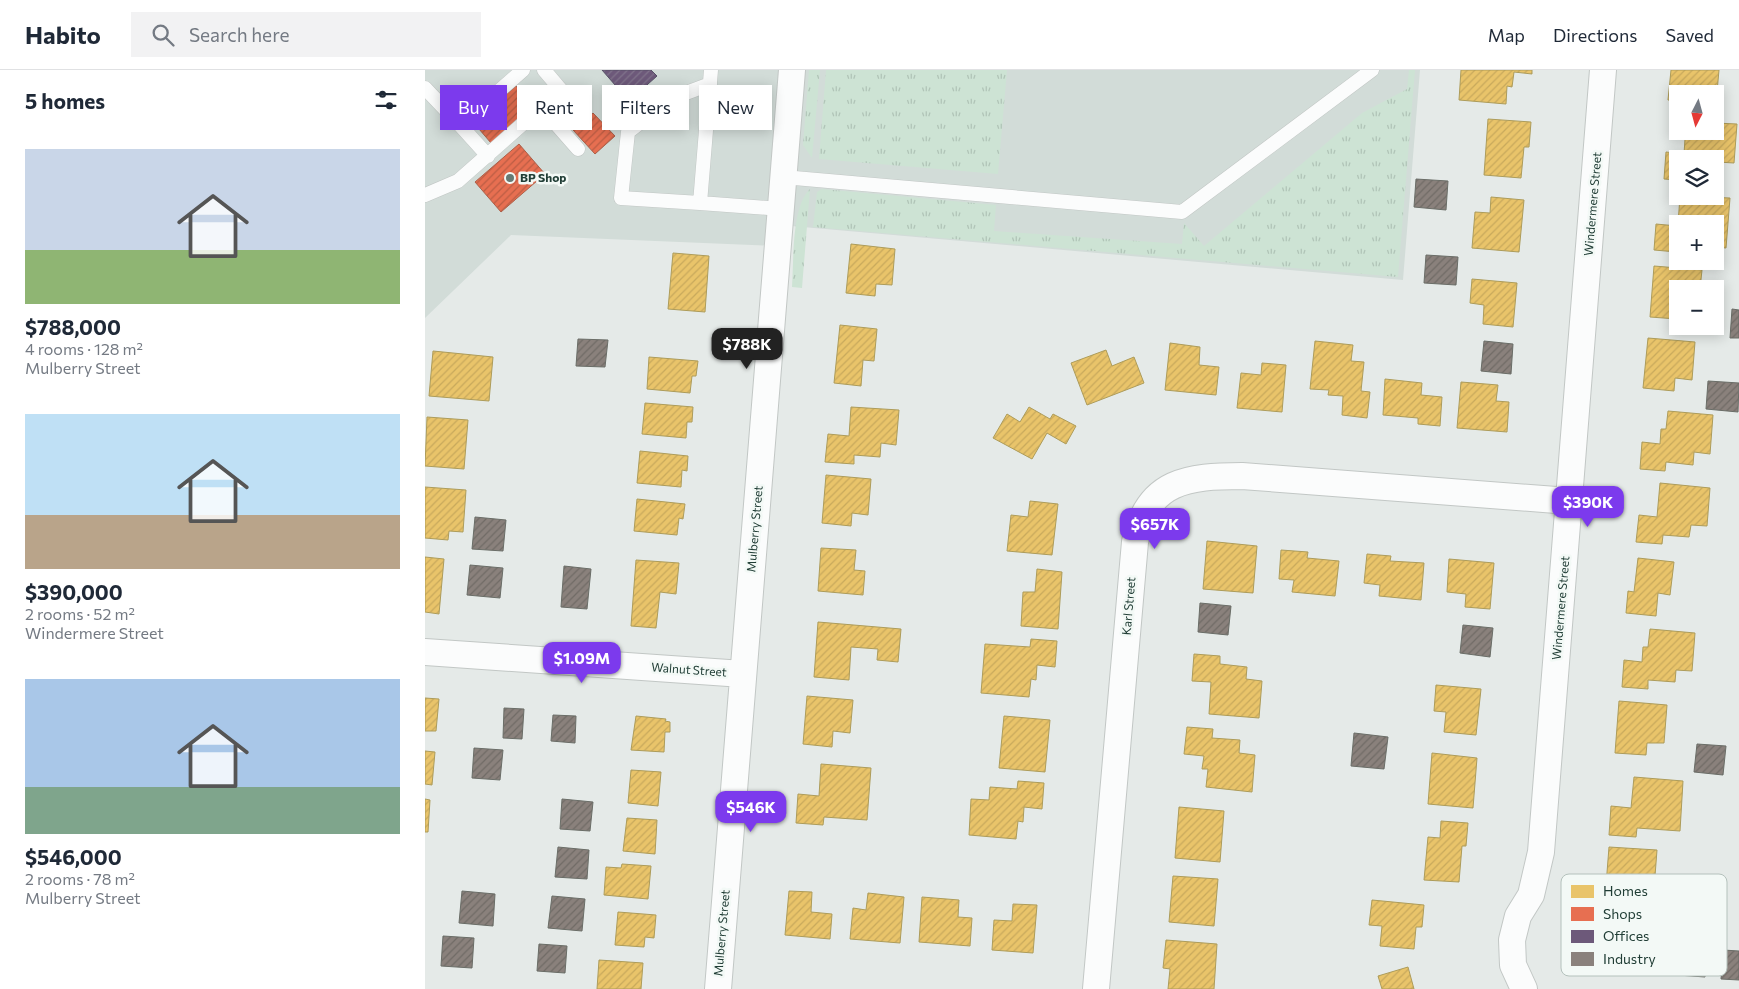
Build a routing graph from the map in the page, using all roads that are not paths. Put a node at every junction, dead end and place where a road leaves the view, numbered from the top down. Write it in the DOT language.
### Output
graph roads {
  1 [pos="523,70"];
  2 [pos="544,70"];
  3 [pos="792,70"];
  4 [pos="1372,70"];
  5 [pos="1603,70"];
  6 [pos="711,77"];
  7 [pos="506,85"];
  8 [pos="557,85"];
  9 [pos="425,88"];
  10 [pos="440,104"];
  11 [pos="465,130"];
  12 [pos="517,130"];
  13 [pos="561,130"];
  14 [pos="578,149"];
  15 [pos="488,156"];
  16 [pos="783,177"];
  17 [pos="425,195"];
  18 [pos="700,203"];
  19 [pos="781,209"];
  20 [pos="1569,501"];
  21 [pos="425,652"];
  22 [pos="743,674"];
  23 [pos="718,989"];
  24 [pos="1096,989"];
  25 [pos="1524,989"];
  1 -- 7 [label="lane"];
  2 -- 8 [label="lane"];
  3 -- 16 [label="street, Mulberry Street"];
  4 -- 16 [label="lane"];
  5 -- 20 [label="street, Windermere Street"];
  6 -- 18 [label="lane"];
  6 -- 18 [label="lane"];
  9 -- 10 [label="lane"];
  11 -- 15 [label="lane"];
  12 -- 15 [label="lane"];
  13 -- 14 [label="lane"];
  15 -- 17 [label="lane"];
  16 -- 19 [label="street, Mulberry Street"];
  18 -- 19 [label="lane"];
  19 -- 22 [label="street, Mulberry Street"];
  20 -- 24 [label="street, Karl Street"];
  20 -- 25 [label="street, Windermere Street"];
  21 -- 22 [label="street, Walnut Street"];
  22 -- 23 [label="street, Mulberry Street"];
}
